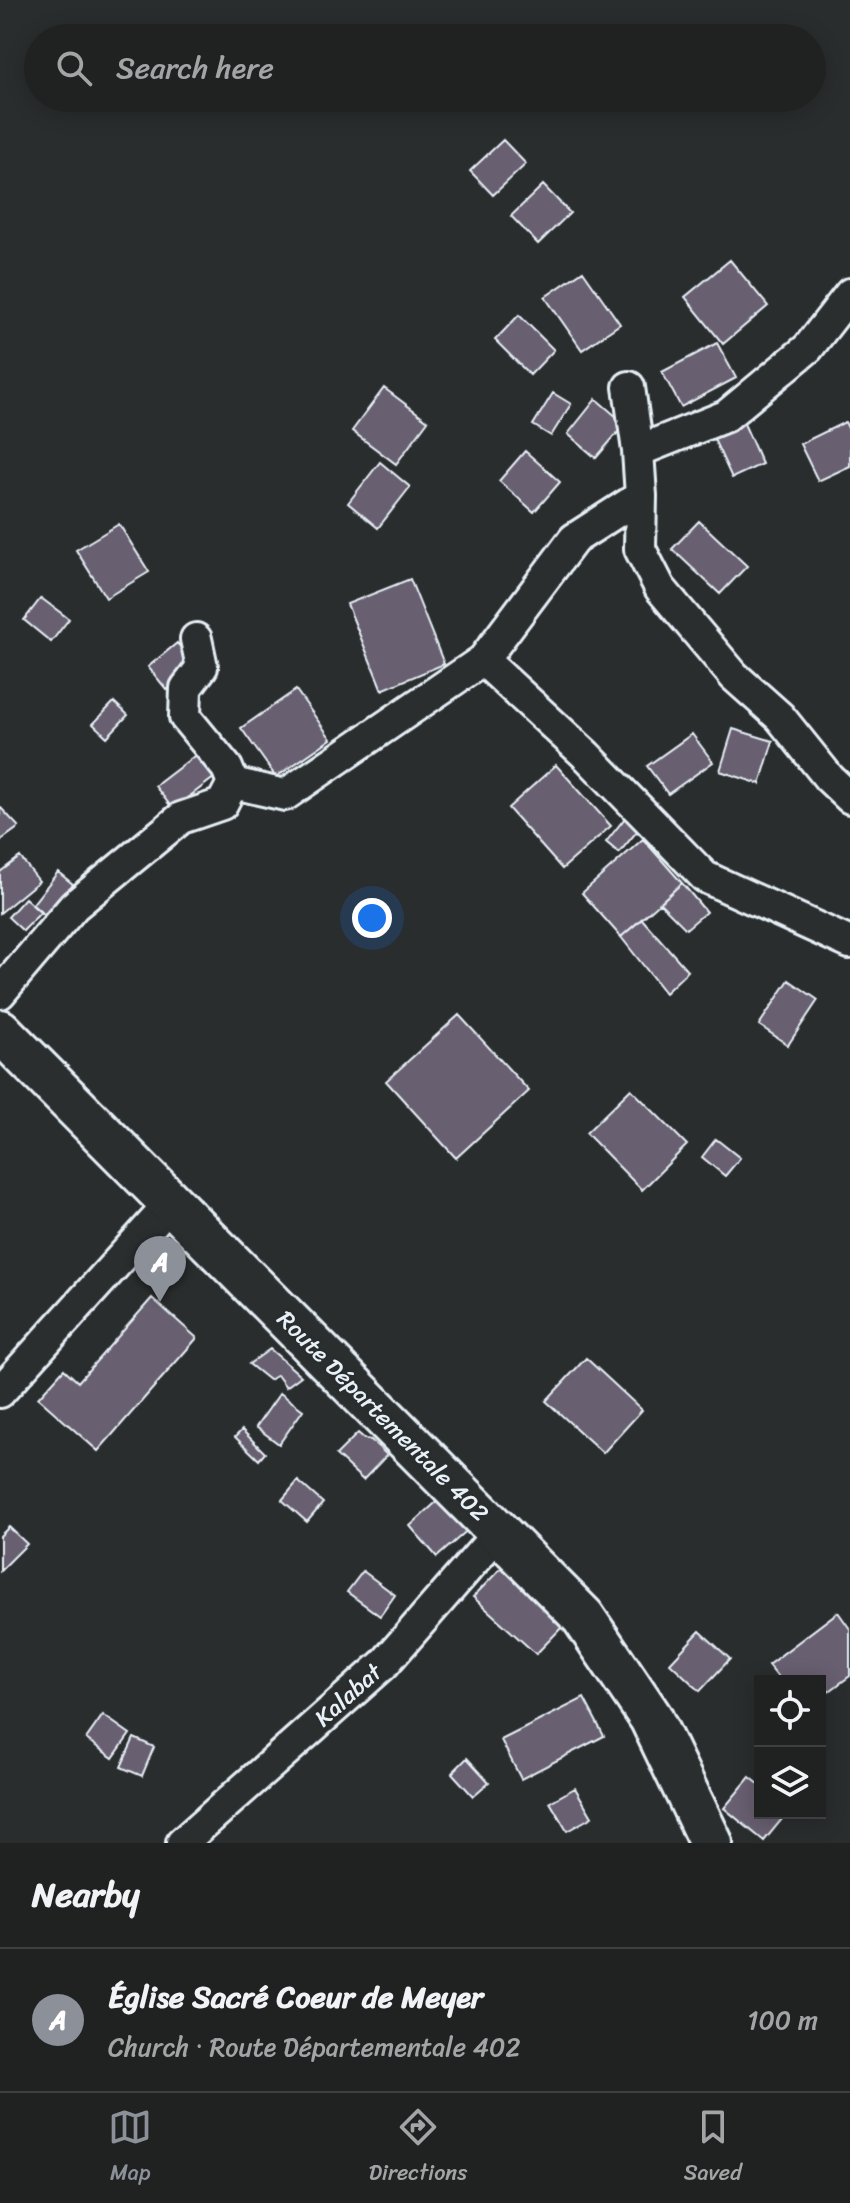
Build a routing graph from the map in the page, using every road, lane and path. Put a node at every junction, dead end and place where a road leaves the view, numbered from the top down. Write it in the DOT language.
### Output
graph roads {
  1 [pos="850,294"];
  2 [pos="629,387"];
  3 [pos="638,451"];
  4 [pos="641,496"];
  5 [pos="196,639"];
  6 [pos="483,660"];
  7 [pos="233,783"];
  8 [pos="850,798"];
  9 [pos="850,943"];
  10 [pos="0,993"];
  11 [pos="0,1031"];
  12 [pos="170,1204"];
  13 [pos="0,1392"];
  14 [pos="499,1532"];
  15 [pos="182,1843"];
  16 [pos="711,1843"];
  1 -- 3 [label="street"];
  2 -- 3 [label="street"];
  3 -- 4 [label="street"];
  4 -- 6 [label="street"];
  4 -- 8 [label="street"];
  5 -- 7 [label="street"];
  6 -- 7 [label="street"];
  6 -- 9 [label="street"];
  7 -- 10 [label="street"];
  11 -- 12 [label="main road, Route Départementale 402"];
  12 -- 13 [label="street"];
  12 -- 14 [label="main road, Route Départementale 402"];
  14 -- 15 [label="street, Kalabat"];
  14 -- 16 [label="main road, Route Départementale 402"];
}
